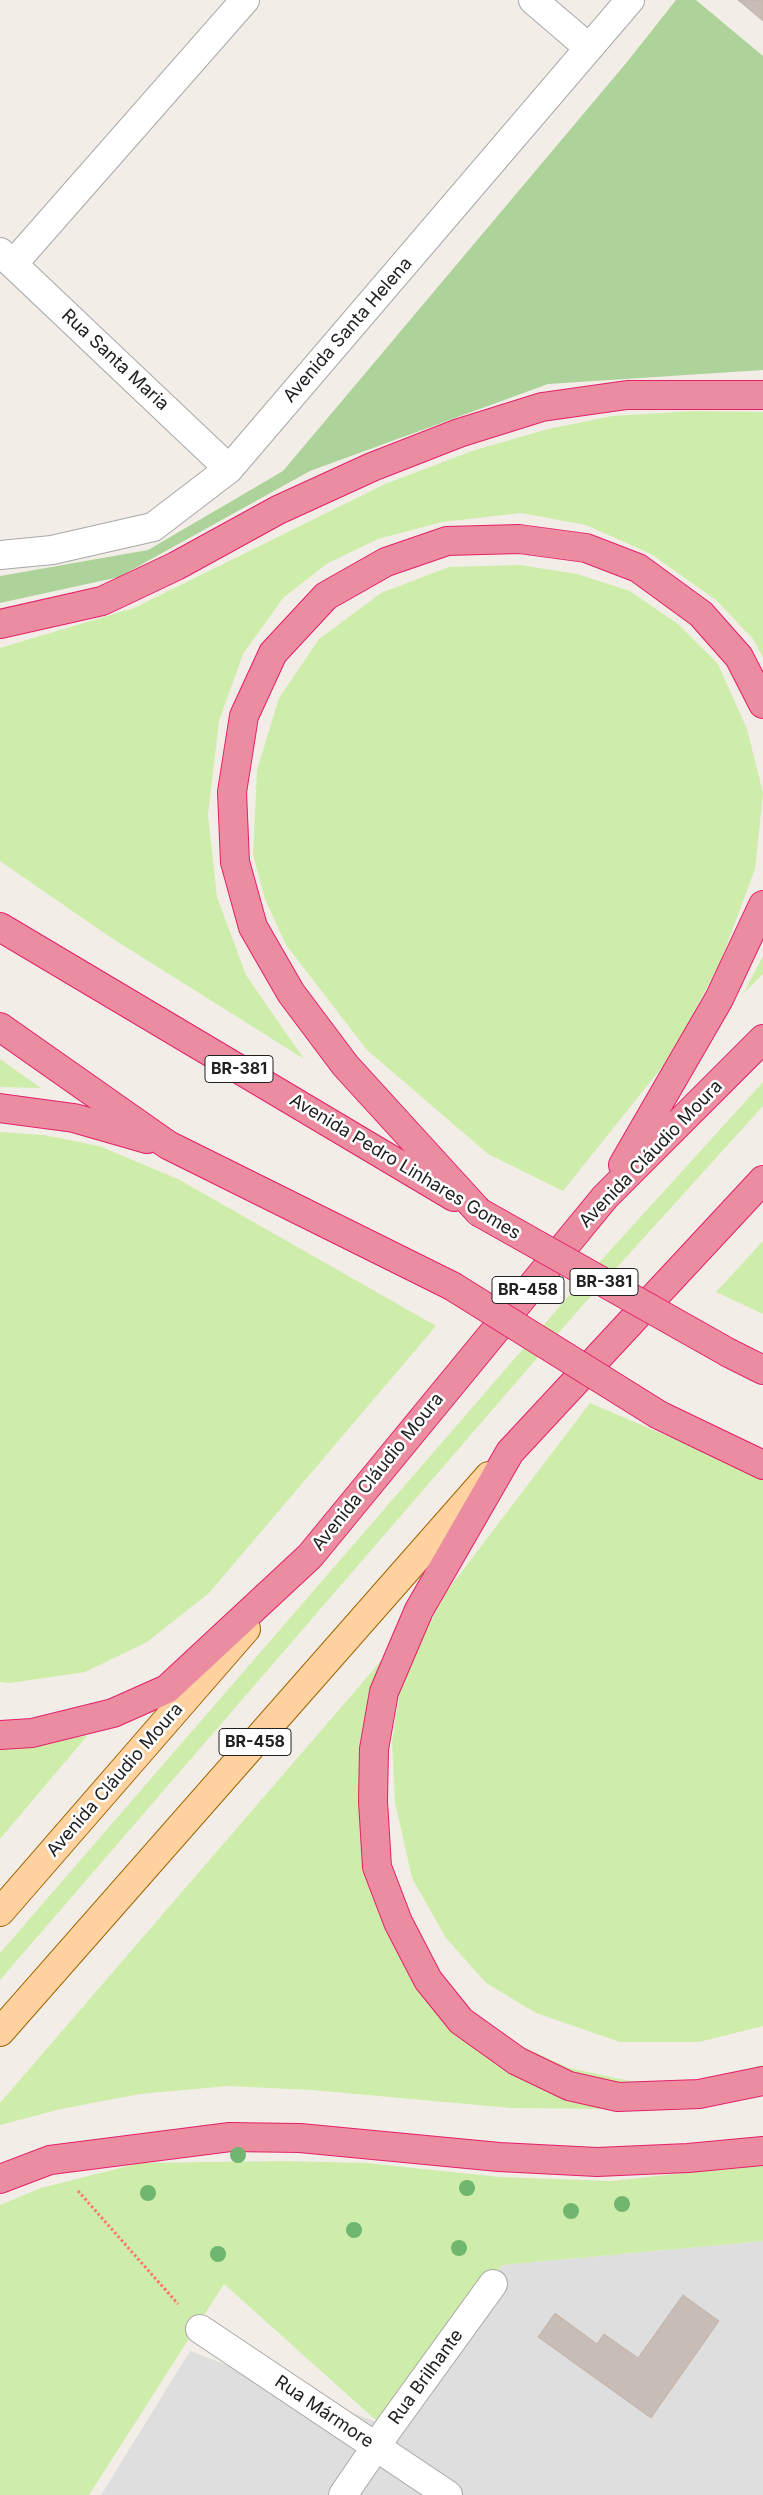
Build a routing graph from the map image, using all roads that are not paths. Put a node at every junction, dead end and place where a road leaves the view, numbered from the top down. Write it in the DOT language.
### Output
graph roads {
  1 [pos="245,0"];
  2 [pos="533,0"];
  3 [pos="630,0"];
  4 [pos="589,48"];
  5 [pos="7,258"];
  6 [pos="763,395"];
  7 [pos="229,469"];
  8 [pos="0,555"];
  9 [pos="0,624"];
  10 [pos="763,704"];
  11 [pos="763,905"];
  12 [pos="0,927"];
  13 [pos="0,1027"];
  14 [pos="763,1039"];
  15 [pos="0,1108"];
  16 [pos="168,1145"];
  17 [pos="763,1180"];
  18 [pos="605,1197"];
  19 [pos="479,1212"];
  20 [pos="763,1370"];
  21 [pos="510,1452"];
  22 [pos="763,1465"];
  23 [pos="310,1556"];
  24 [pos="0,1735"];
  25 [pos="0,1912"];
  26 [pos="0,2032"];
  27 [pos="763,2081"];
  28 [pos="763,2151"];
  29 [pos="0,2179"];
  30 [pos="493,2284"];
  31 [pos="200,2329"];
  32 [pos="376,2446"];
  33 [pos="343,2495"];
  34 [pos="448,2495"];
  1 -- 5 [label="street"];
  2 -- 4 [label="street"];
  3 -- 4 [label="street, Avenida Santa Helena"];
  4 -- 7 [label="street, Avenida Santa Helena"];
  5 -- 7 [label="street, Rua Santa Maria"];
  6 -- 9 [label="highway"];
  7 -- 8 [label="street, Avenida Santa Helena"];
  10 -- 19 [label="highway"];
  11 -- 18 [label="highway"];
  12 -- 19 [label="highway, Avenida Pedro Linhares Gomes / BR-381"];
  13 -- 16 [label="highway"];
  14 -- 18 [label="highway, Avenida Cláudio Moura / BR-458"];
  15 -- 16 [label="highway"];
  16 -- 22 [label="highway, bridge"];
  17 -- 21 [label="highway, BR-458"];
  18 -- 23 [label="highway, Avenida Cláudio Moura / BR-458"];
  19 -- 20 [label="highway, Avenida Pedro Linhares Gomes / BR-381, bridge"];
  21 -- 26 [label="main road, BR-458"];
  21 -- 27 [label="highway"];
  23 -- 24 [label="highway"];
  23 -- 25 [label="main road, Avenida Cláudio Moura / BR-458"];
  28 -- 29 [label="highway"];
  30 -- 32 [label="street, Rua Brilhante"];
  31 -- 32 [label="street, Rua Mármore"];
  32 -- 33 [label="street, Rua Brilhante"];
  32 -- 34 [label="street, Rua Mármore"];
}
